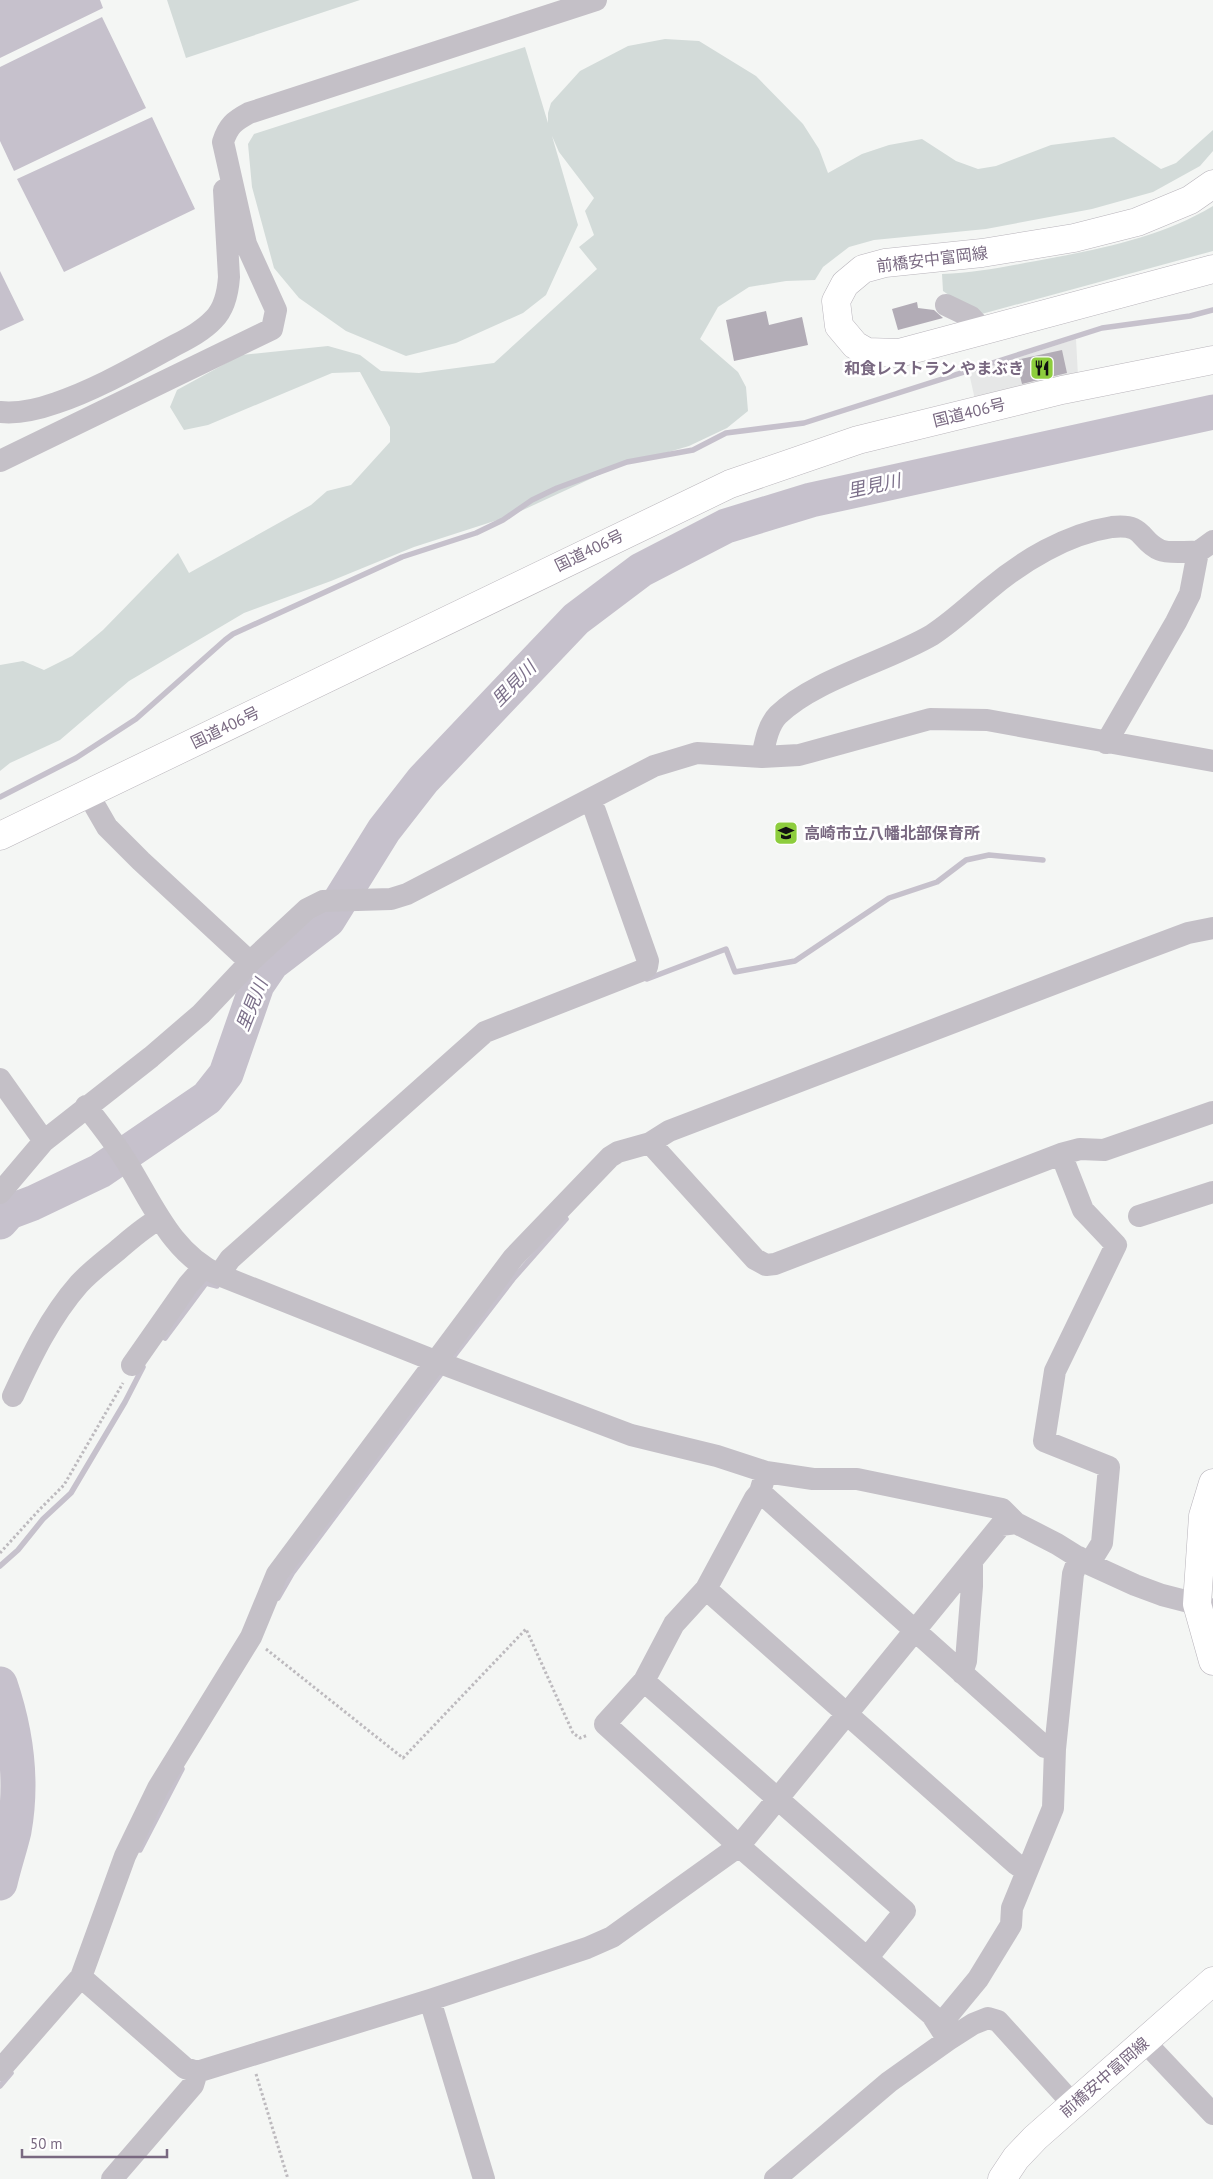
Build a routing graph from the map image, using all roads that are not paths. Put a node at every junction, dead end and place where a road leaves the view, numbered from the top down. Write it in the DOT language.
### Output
graph roads {
  1 [pos="596,0"];
  2 [pos="224,142"];
  3 [pos="1213,184"];
  4 [pos="1213,269"];
  5 [pos="946,305"];
  6 [pos="984,331"];
  7 [pos="1213,360"];
  8 [pos="0,412"];
  9 [pos="0,461"];
  10 [pos="1206,546"];
  11 [pos="1106,743"];
  12 [pos="762,757"];
  13 [pos="1213,761"];
  14 [pos="88,794"];
  15 [pos="589,800"];
  16 [pos="0,836"];
  17 [pos="1213,928"];
  18 [pos="250,962"];
  19 [pos="0,1079"];
  20 [pos="86,1106"];
  21 [pos="1213,1112"];
  22 [pos="44,1141"];
  23 [pos="650,1143"];
  24 [pos="1060,1154"];
  25 [pos="1213,1192"];
  26 [pos="0,1193"];
  27 [pos="1139,1216"];
  28 [pos="159,1219"];
  29 [pos="211,1271"];
  30 [pos="435,1360"];
  31 [pos="132,1365"];
  32 [pos="13,1396"];
  33 [pos="763,1482"];
  34 [pos="1211,1495"];
  35 [pos="1016,1524"];
  36 [pos="1084,1561"];
  37 [pos="972,1562"];
  38 [pos="706,1588"];
  39 [pos="1205,1607"];
  40 [pos="915,1630"];
  41 [pos="1213,1661"];
  42 [pos="962,1673"];
  43 [pos="644,1681"];
  44 [pos="846,1714"];
  45 [pos="1055,1749"];
  46 [pos="777,1799"];
  47 [pos="739,1846"];
  48 [pos="1026,1870"];
  49 [pos="868,1957"];
  50 [pos="81,1977"];
  51 [pos="1213,1981"];
  52 [pos="430,2000"];
  53 [pos="944,2032"];
  54 [pos="1144,2041"];
  55 [pos="0,2070"];
  56 [pos="197,2072"];
  57 [pos="1073,2104"];
  58 [pos="1213,2114"];
  59 [pos="112,2179"];
  60 [pos="484,2179"];
  61 [pos="775,2179"];
  62 [pos="1002,2179"];
  1 -- 2 [label="street"];
  2 -- 8 [label="street"];
  2 -- 9 [label="street"];
  3 -- 6 [label="main road, 前橋安中富岡線"];
  4 -- 6 [label="main road, 前橋安中富岡線"];
  5 -- 6 [label="street"];
  7 -- 14 [label="main road, 国道406号"];
  10 -- 11 [label="street"];
  10 -- 12 [label="street"];
  11 -- 12 [label="street"];
  11 -- 13 [label="street"];
  12 -- 15 [label="street"];
  14 -- 16 [label="main road, 国道406号"];
  14 -- 18 [label="street"];
  15 -- 18 [label="street"];
  15 -- 29 [label="street"];
  17 -- 23 [label="street"];
  18 -- 20 [label="street"];
  19 -- 22 [label="street"];
  20 -- 22 [label="street"];
  20 -- 28 [label="street"];
  21 -- 24 [label="street"];
  22 -- 26 [label="street"];
  23 -- 24 [label="street"];
  23 -- 30 [label="street"];
  24 -- 36 [label="street"];
  25 -- 27 [label="street"];
  28 -- 29 [label="street"];
  28 -- 32 [label="street"];
  29 -- 30 [label="street"];
  29 -- 31 [label="street"];
  30 -- 33 [label="street"];
  30 -- 50 [label="street"];
  33 -- 35 [label="street"];
  33 -- 38 [label="street"];
  33 -- 40 [label="street"];
  34 -- 39 [label="main road"];
  35 -- 36 [label="street"];
  35 -- 37 [label="street"];
  36 -- 39 [label="street"];
  36 -- 45 [label="street"];
  37 -- 40 [label="street"];
  37 -- 42 [label="street"];
  38 -- 43 [label="street"];
  38 -- 44 [label="street"];
  39 -- 41 [label="main road"];
  40 -- 42 [label="street"];
  40 -- 44 [label="street"];
  42 -- 45 [label="street"];
  43 -- 46 [label="street"];
  43 -- 47 [label="street"];
  44 -- 46 [label="street"];
  44 -- 48 [label="street"];
  45 -- 48 [label="street"];
  46 -- 47 [label="street"];
  46 -- 49 [label="street"];
  47 -- 49 [label="street"];
  47 -- 52 [label="street"];
  48 -- 53 [label="street"];
  49 -- 53 [label="street"];
  50 -- 55 [label="street"];
  50 -- 56 [label="street"];
  51 -- 54 [label="main road, 前橋安中富岡線"];
  52 -- 56 [label="street"];
  52 -- 60 [label="street"];
  53 -- 57 [label="street"];
  53 -- 61 [label="street"];
  54 -- 57 [label="main road, 前橋安中富岡線"];
  54 -- 58 [label="street"];
  56 -- 59 [label="street"];
  57 -- 62 [label="main road, 前橋安中富岡線"];
}
